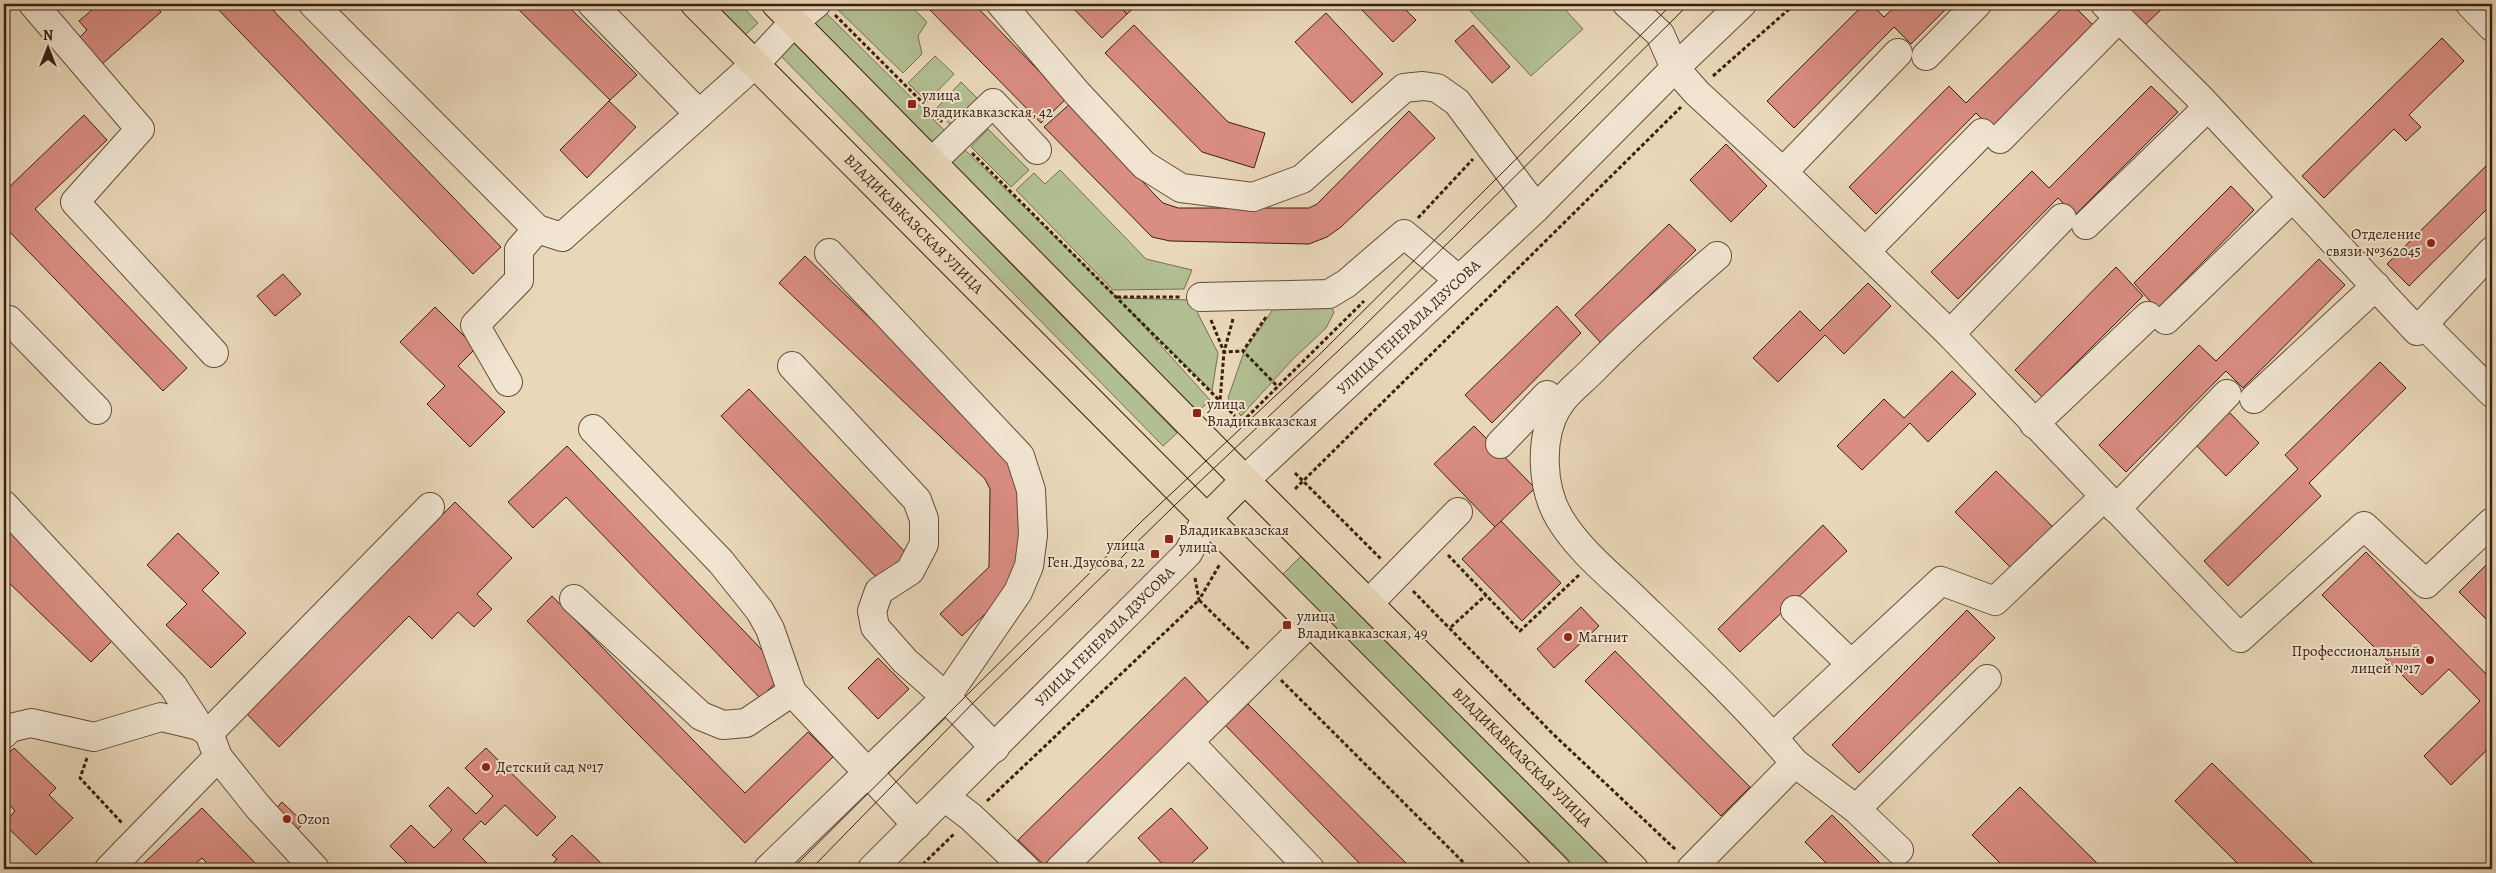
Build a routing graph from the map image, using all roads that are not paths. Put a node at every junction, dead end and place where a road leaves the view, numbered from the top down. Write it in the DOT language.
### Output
graph roads {
  1 [pos="33,4"];
  2 [pos="313,4"];
  3 [pos="592,4"];
  4 [pos="695,4"];
  5 [pos="1001,4"];
  6 [pos="1626,4"];
  7 [pos="1742,4"];
  8 [pos="1978,4"];
  9 [pos="2470,4"];
  10 [pos="823,7"];
  11 [pos="2112,11"];
  12 [pos="785,13"];
  13 [pos="2492,27"];
  14 [pos="1898,53"];
  15 [pos="1926,56"];
  16 [pos="755,64"];
  17 [pos="1675,68"];
  18 [pos="2208,106"];
  19 [pos="699,114"];
  20 [pos="1037,150"];
  21 [pos="932,162"];
  22 [pos="1783,172"];
  23 [pos="2292,198"];
  24 [pos="1536,208"];
  25 [pos="537,228"];
  26 [pos="1866,251"];
  27 [pos="2492,251"];
  28 [pos="829,253"];
  29 [pos="1717,256"];
  30 [pos="1459,280"];
  31 [pos="2376,286"];
  32 [pos="1201,297"];
  33 [pos="2423,324"];
  34 [pos="4,325"];
  35 [pos="1950,334"];
  36 [pos="214,353"];
  37 [pos="792,366"];
  38 [pos="508,382"];
  39 [pos="2492,393"];
  40 [pos="2227,394"];
  41 [pos="2254,399"];
  42 [pos="1558,405"];
  43 [pos="97,410"];
  44 [pos="2034,424"];
  45 [pos="593,429"];
  46 [pos="1500,444"];
  47 [pos="1245,480"];
  48 [pos="2110,503"];
  49 [pos="4,505"];
  50 [pos="430,507"];
  51 [pos="1458,512"];
  52 [pos="1206,519"];
  53 [pos="2492,522"];
  54 [pos="574,599"];
  55 [pos="1369,603"];
  56 [pos="1795,610"];
  57 [pos="1310,622"];
  58 [pos="1851,664"];
  59 [pos="1987,679"];
  60 [pos="792,692"];
  61 [pos="946,696"];
  62 [pos="4,734"];
  63 [pos="1773,737"];
  64 [pos="209,739"];
  65 [pos="1190,742"];
  66 [pos="995,748"];
  67 [pos="1795,764"];
  68 [pos="868,773"];
  69 [pos="946,798"];
  70 [pos="1856,808"];
  71 [pos="917,825"];
  72 [pos="1899,850"];
  73 [pos="1685,861"];
  74 [pos="109,869"];
  75 [pos="315,869"];
  76 [pos="768,869"];
  77 [pos="872,869"];
  78 [pos="1026,869"];
  79 [pos="1060,869"];
  80 [pos="1310,869"];
  81 [pos="1556,869"];
  82 [pos="1634,869"];
  1 -- 36 [label="street"];
  2 -- 25 [label="street"];
  3 -- 19 [label="street"];
  4 -- 16 [label="main road, ВЛАДИКАВКАЗСКАЯ УЛИЦА"];
  5 -- 24 [label="street"];
  6 -- 17 [label="street"];
  7 -- 17 [label="street, УЛИЦА ГЕНЕРАЛА ДЗУСОВА"];
  8 -- 15 [label="street"];
  9 -- 13 [label="street"];
  10 -- 12 [label="street"];
  11 -- 18 [label="street"];
  11 -- 26 [label="street"];
  12 -- 16 [label="street"];
  12 -- 21 [label="main road, ВЛАДИКАВКАЗСКАЯ УЛИЦА"];
  14 -- 22 [label="street"];
  16 -- 19 [label="street"];
  16 -- 52 [label="main road, ВЛАДИКАВКАЗСКАЯ УЛИЦА"];
  17 -- 22 [label="street"];
  17 -- 24 [label="street, УЛИЦА ГЕНЕРАЛА ДЗУСОВА"];
  18 -- 23 [label="street"];
  18 -- 35 [label="street"];
  19 -- 25 [label="street"];
  20 -- 21 [label="street"];
  21 -- 47 [label="main road, ВЛАДИКАВКАЗСКАЯ УЛИЦА"];
  22 -- 26 [label="street"];
  23 -- 31 [label="street"];
  23 -- 44 [label="street"];
  24 -- 30 [label="street, УЛИЦА ГЕНЕРАЛА ДЗУСОВА"];
  25 -- 38 [label="street"];
  26 -- 35 [label="street"];
  27 -- 33 [label="street"];
  28 -- 61 [label="street"];
  29 -- 42 [label="street"];
  30 -- 32 [label="street"];
  30 -- 47 [label="street, УЛИЦА ГЕНЕРАЛА ДЗУСОВА"];
  31 -- 33 [label="street"];
  31 -- 41 [label="street"];
  33 -- 39 [label="street"];
  34 -- 43 [label="street"];
  35 -- 44 [label="street"];
  37 -- 61 [label="street"];
  40 -- 48 [label="street"];
  42 -- 46 [label="street"];
  42 -- 63 [label="street"];
  44 -- 48 [label="street"];
  45 -- 60 [label="street"];
  47 -- 52 [label="main road, УЛИЦА ГЕНЕРАЛА ДЗУСОВА"];
  47 -- 55 [label="main road, ВЛАДИКАВКАЗСКАЯ УЛИЦА"];
  48 -- 53 [label="street"];
  48 -- 58 [label="street"];
  49 -- 64 [label="street"];
  50 -- 64 [label="street"];
  51 -- 55 [label="street"];
  52 -- 57 [label="main road, ВЛАДИКАВКАЗСКАЯ УЛИЦА"];
  52 -- 66 [label="street, УЛИЦА ГЕНЕРАЛА ДЗУСОВА"];
  54 -- 60 [label="street"];
  55 -- 82 [label="main road, ВЛАДИКАВКАЗСКАЯ УЛИЦА"];
  56 -- 58 [label="street"];
  57 -- 65 [label="street"];
  57 -- 81 [label="main road, ВЛАДИКАВКАЗСКАЯ УЛИЦА"];
  58 -- 63 [label="street"];
  59 -- 70 [label="street"];
  60 -- 68 [label="street"];
  61 -- 66 [label="street"];
  61 -- 68 [label="street"];
  62 -- 64 [label="street"];
  63 -- 67 [label="street"];
  64 -- 74 [label="street"];
  64 -- 75 [label="street"];
  65 -- 79 [label="street"];
  65 -- 80 [label="street"];
  66 -- 69 [label="street, УЛИЦА ГЕНЕРАЛА ДЗУСОВА"];
  67 -- 70 [label="street"];
  67 -- 73 [label="street"];
  68 -- 71 [label="street"];
  68 -- 76 [label="street"];
  69 -- 71 [label="street, УЛИЦА ГЕНЕРАЛА ДЗУСОВА"];
  69 -- 78 [label="street"];
  70 -- 72 [label="street"];
  71 -- 77 [label="street, УЛИЦА ГЕНЕРАЛА ДЗУСОВА"];
}
